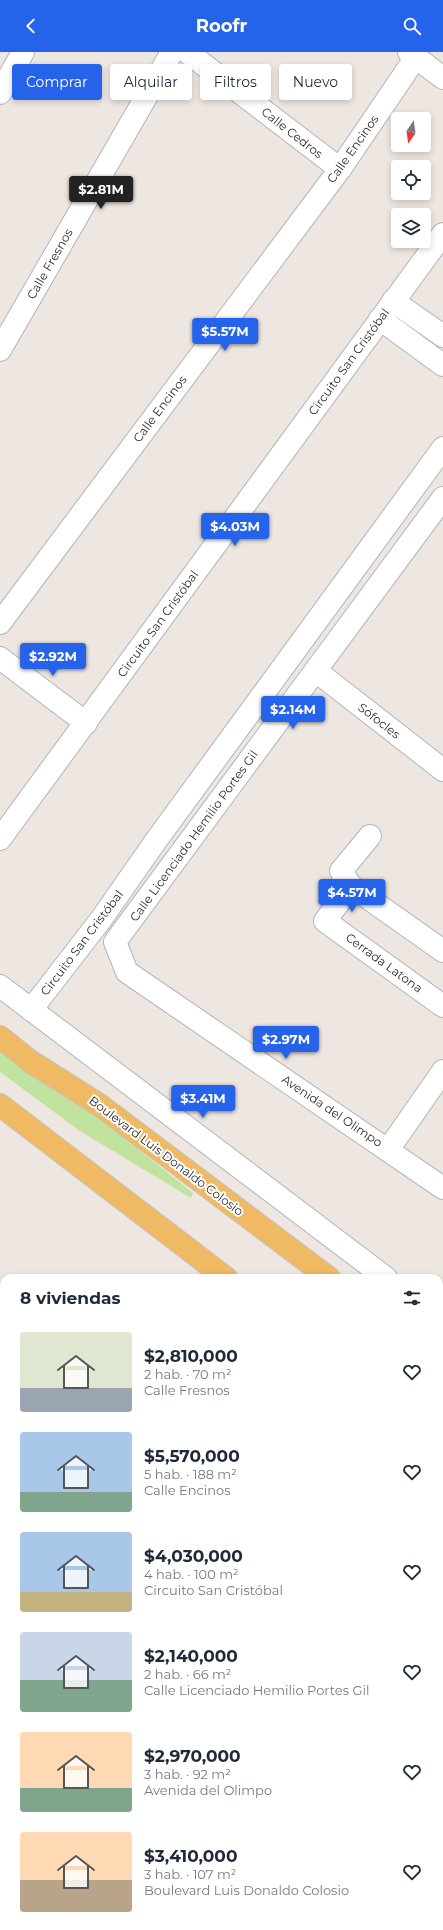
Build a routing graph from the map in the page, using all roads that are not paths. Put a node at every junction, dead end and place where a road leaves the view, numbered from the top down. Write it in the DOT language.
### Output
graph roads {
  1 [pos="23,52"];
  2 [pos="172,52"];
  3 [pos="187,52"];
  4 [pos="412,54"];
  5 [pos="443,78"];
  6 [pos="0,93"];
  7 [pos="340,169"];
  8 [pos="443,234"];
  9 [pos="394,301"];
  10 [pos="380,319"];
  11 [pos="443,336"];
  12 [pos="0,350"];
  13 [pos="443,365"];
  14 [pos="443,448"];
  15 [pos="443,498"];
  16 [pos="0,623"];
  17 [pos="0,658"];
  18 [pos="316,671"];
  19 [pos="86,723"];
  20 [pos="443,770"];
  21 [pos="4,825"];
  22 [pos="370,836"];
  23 [pos="346,878"];
  24 [pos="116,942"];
  25 [pos="443,951"];
  26 [pos="0,986"];
  27 [pos="443,1006"];
  28 [pos="31,1010"];
  29 [pos="0,1037"];
  30 [pos="443,1071"];
  31 [pos="0,1105"];
  32 [pos="388,1150"];
  33 [pos="443,1188"];
  34 [pos="221,1274"];
  35 [pos="324,1274"];
  36 [pos="381,1274"];
  1 -- 6 [label="street"];
  2 -- 12 [label="street, Calle Fresnos"];
  3 -- 7 [label="street, Calle Cedros"];
  4 -- 5 [label="street"];
  4 -- 7 [label="street, Calle Encinos"];
  7 -- 16 [label="street, Calle Encinos"];
  8 -- 9 [label="street, Circuito San Cristóbal"];
  9 -- 10 [label="street, Circuito San Cristóbal"];
  9 -- 11 [label="street"];
  10 -- 13 [label="street"];
  10 -- 19 [label="street, Circuito San Cristóbal"];
  14 -- 28 [label="street, Circuito San Cristóbal"];
  15 -- 18 [label="street, Calle Licenciado Hemilio Portes Gil"];
  17 -- 19 [label="street"];
  18 -- 20 [label="street, Sófocles"];
  18 -- 24 [label="street, Calle Licenciado Hemilio Portes Gil"];
  19 -- 21 [label="street, Circuito San Cristóbal"];
  22 -- 23 [label="street"];
  23 -- 25 [label="street"];
  23 -- 27 [label="street, Cerrada Latona"];
  24 -- 32 [label="street, Avenida del Olimpo"];
  26 -- 28 [label="street"];
  28 -- 36 [label="street"];
  29 -- 35 [label="main road, Boulevard Luis Donaldo Colosio"];
  30 -- 32 [label="street"];
  31 -- 34 [label="main road"];
  32 -- 33 [label="street, Avenida del Olimpo"];
}
